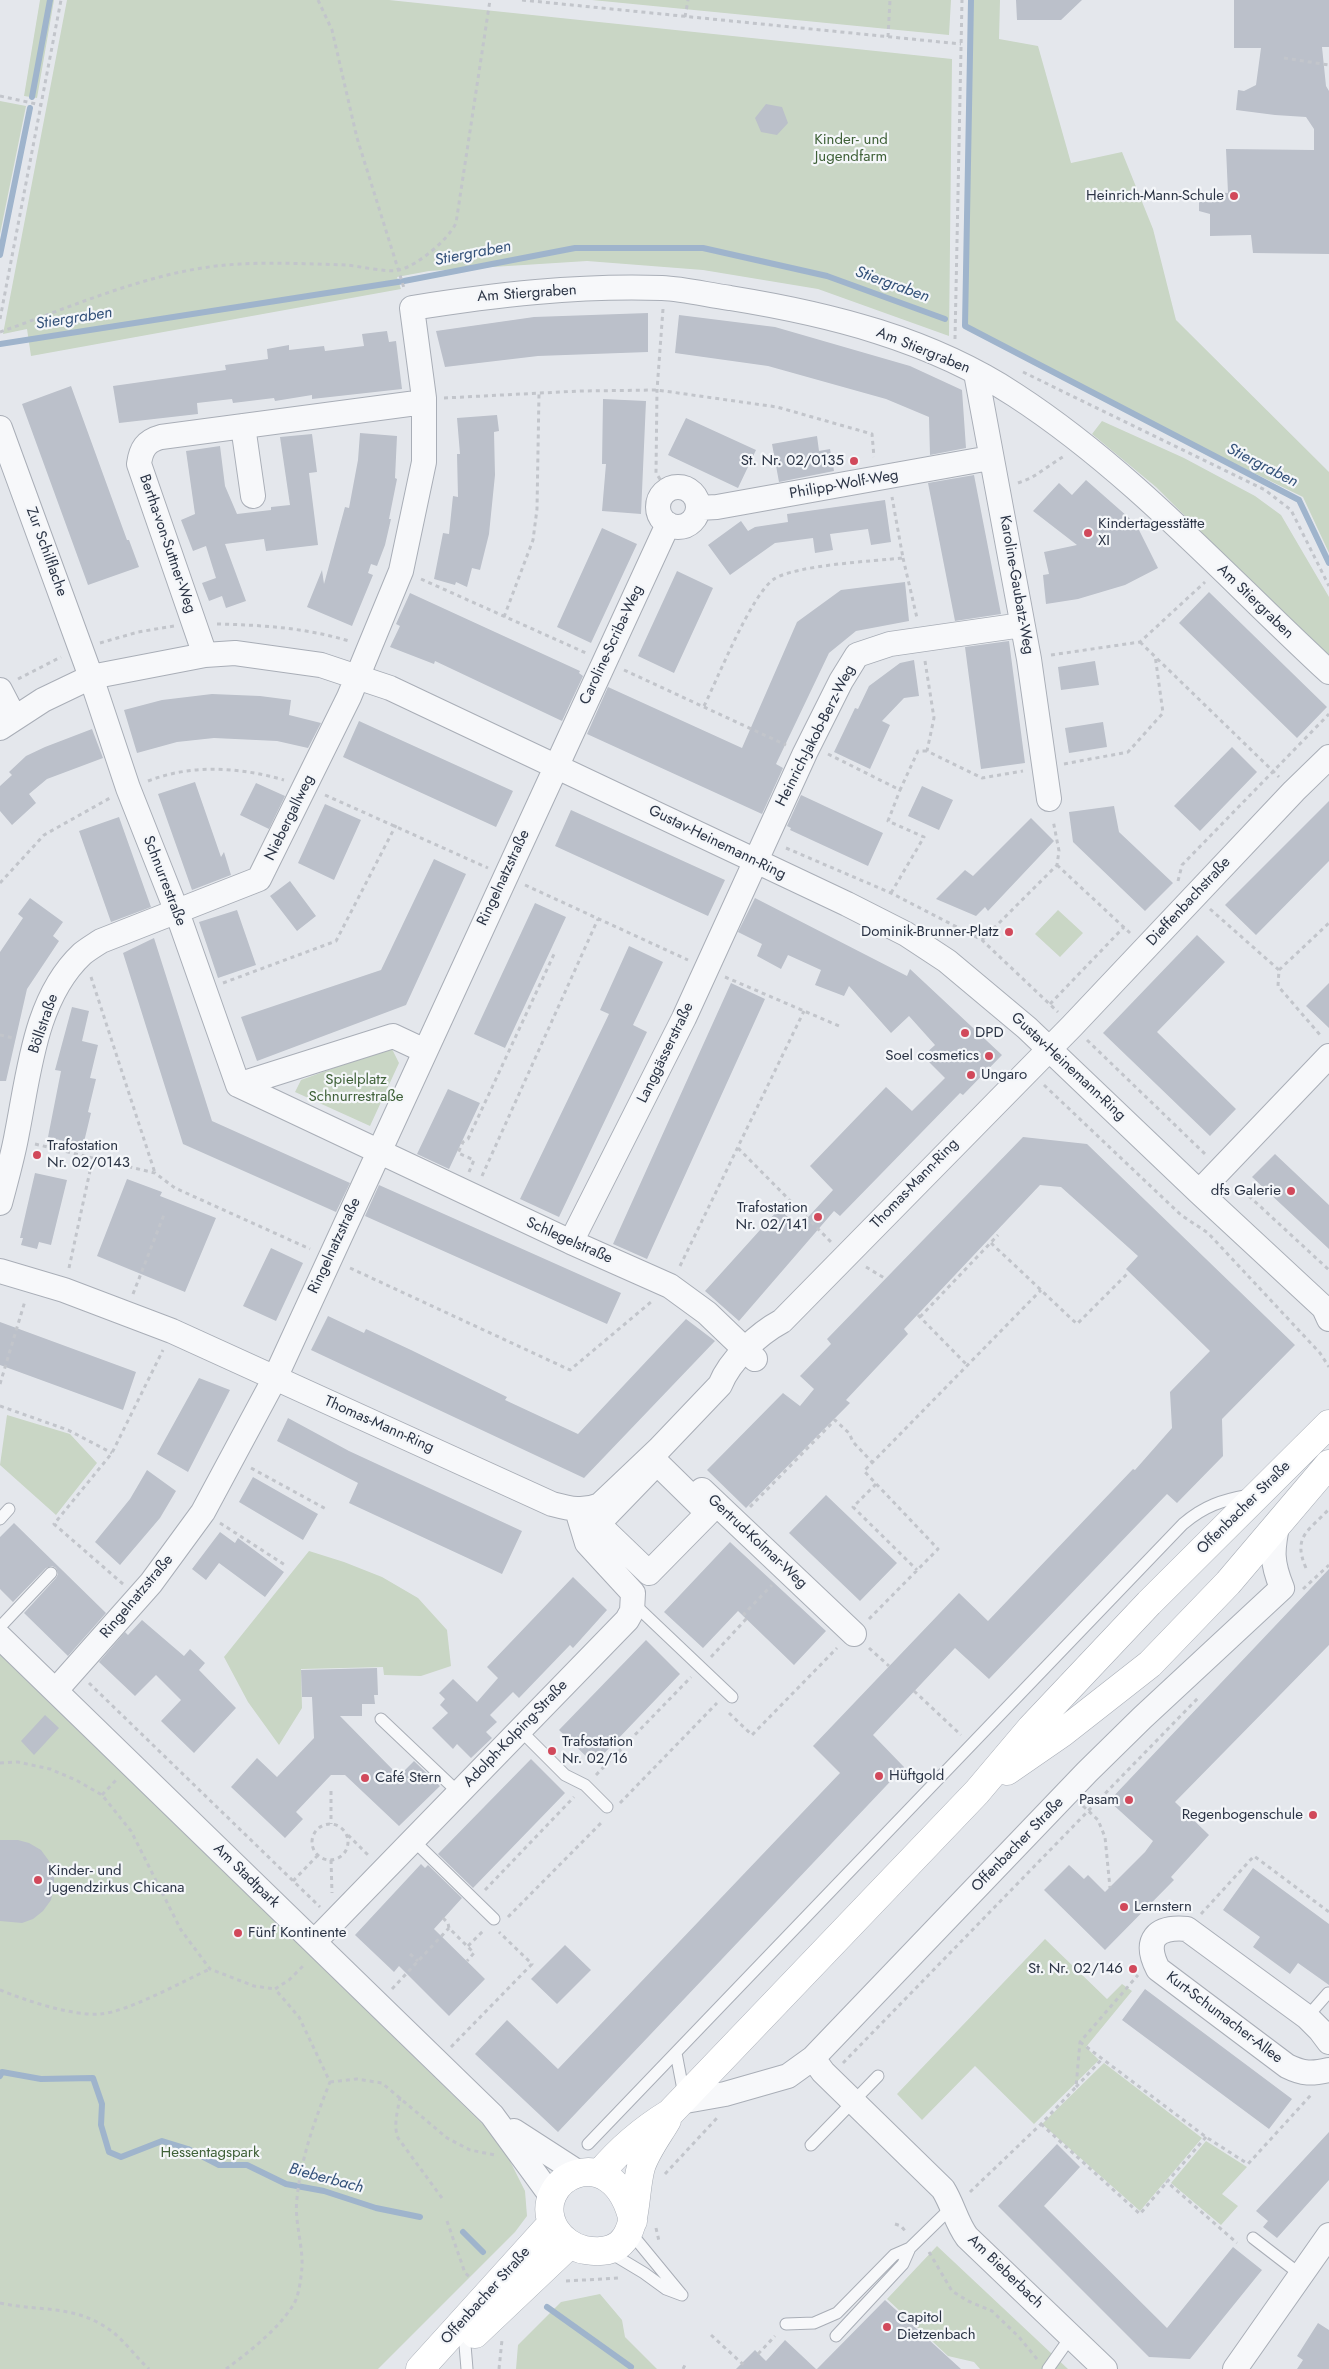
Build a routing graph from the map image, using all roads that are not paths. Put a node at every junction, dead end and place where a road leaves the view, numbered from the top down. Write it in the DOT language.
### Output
graph roads {
  1 [pos="412,308"];
  2 [pos="976,373"];
  3 [pos="424,400"];
  4 [pos="244,426"];
  5 [pos="0,428"];
  6 [pos="990,458"];
  7 [pos="253,496"];
  8 [pos="698,508"];
  9 [pos="668,524"];
  10 [pos="1022,625"];
  11 [pos="205,655"];
  12 [pos="1329,672"];
  13 [pos="357,675"];
  14 [pos="91,677"];
  15 [pos="0,690"];
  16 [pos="7,723"];
  17 [pos="1329,756"];
  18 [pos="556,766"];
  19 [pos="1049,798"];
  20 [pos="755,861"];
  21 [pos="177,912"];
  22 [pos="1326,1047"];
  23 [pos="1050,1048"];
  24 [pos="425,1051"];
  25 [pos="238,1085"];
  26 [pos="378,1152"];
  27 [pos="1198,1192"];
  28 [pos="0,1203"];
  29 [pos="571,1242"];
  30 [pos="0,1271"];
  31 [pos="1327,1312"];
  32 [pos="751,1354"];
  33 [pos="275,1378"];
  34 [pos="1329,1424"];
  35 [pos="659,1449"];
  36 [pos="1329,1464"];
  37 [pos="1260,1493"];
  38 [pos="9,1509"];
  39 [pos="577,1510"];
  40 [pos="708,1513"];
  41 [pos="0,1519"];
  42 [pos="1278,1522"];
  43 [pos="51,1573"];
  44 [pos="634,1604"];
  45 [pos="0,1627"];
  46 [pos="853,1633"];
  47 [pos="0,1637"];
  48 [pos="56,1690"];
  49 [pos="732,1697"];
  50 [pos="381,1719"];
  51 [pos="520,1730"];
  52 [pos="977,1792"];
  53 [pos="459,1793"];
  54 [pos="610,1810"];
  55 [pos="413,1840"];
  56 [pos="498,1924"];
  57 [pos="317,1945"];
  58 [pos="1328,1993"];
  59 [pos="1307,2017"];
  60 [pos="1329,2042"];
  61 [pos="676,2053"];
  62 [pos="813,2058"];
  63 [pos="1329,2070"];
  64 [pos="878,2076"];
  65 [pos="853,2101"];
  66 [pos="678,2104"];
  67 [pos="492,2115"];
  68 [pos="588,2144"];
  69 [pos="811,2145"];
  70 [pos="590,2173"];
  71 [pos="552,2196"];
  72 [pos="953,2206"];
  73 [pos="552,2223"];
  74 [pos="632,2226"];
  75 [pos="1329,2235"];
  76 [pos="1253,2238"];
  77 [pos="570,2244"];
  78 [pos="914,2245"];
  79 [pos="606,2250"];
  80 [pos="1301,2275"];
  81 [pos="786,2324"];
  82 [pos="1072,2335"];
  83 [pos="836,2336"];
  84 [pos="466,2357"];
  85 [pos="1043,2365"];
  86 [pos="420,2369"];
  87 [pos="444,2369"];
  88 [pos="1105,2369"];
  89 [pos="1235,2369"];
  1 -- 2 [label="street, Am Stiergraben"];
  1 -- 3 [label="street, Niebergallweg"];
  2 -- 6 [label="street, Karoline-Gaubatz-Weg"];
  2 -- 12 [label="street, Am Stiergraben"];
  3 -- 4 [label="street, Bertha-von-Suttner-Weg"];
  3 -- 13 [label="street, Niebergallweg"];
  4 -- 7 [label="street"];
  4 -- 11 [label="street, Bertha-von-Suttner-Weg"];
  5 -- 14 [label="street, Zur Schilflache"];
  6 -- 8 [label="street, Philipp-Wolf-Weg"];
  6 -- 10 [label="street, Karoline-Gaubatz-Weg"];
  8 -- 9 [label="street"];
  8 -- 9 [label="street"];
  9 -- 18 [label="street, Caroline-Scriba-Weg"];
  10 -- 19 [label="street, Karoline-Gaubatz-Weg"];
  10 -- 20 [label="street, Heinrich-Jakob-Berz-Weg"];
  11 -- 13 [label="street, Gustav-Heinemann-Ring"];
  11 -- 14 [label="street, Gustav-Heinemann-Ring"];
  13 -- 18 [label="street, Gustav-Heinemann-Ring"];
  13 -- 21 [label="street, Niebergallweg"];
  14 -- 16 [label="street, Gustav-Heinemann-Ring"];
  14 -- 21 [label="street, Schnurrestraße"];
  15 -- 16 [label="street"];
  17 -- 23 [label="street, Dieffenbachstraße"];
  18 -- 20 [label="street, Gustav-Heinemann-Ring"];
  18 -- 24 [label="street, Ringelnatzstraße"];
  20 -- 23 [label="street, Gustav-Heinemann-Ring"];
  20 -- 29 [label="street, Langgässerstraße"];
  21 -- 25 [label="street, Schnurrestraße"];
  21 -- 28 [label="street, Böllstraße"];
  22 -- 27 [label="street"];
  23 -- 27 [label="street, Gustav-Heinemann-Ring"];
  23 -- 32 [label="street, Thomas-Mann-Ring"];
  24 -- 25 [label="street"];
  24 -- 26 [label="street, Ringelnatzstraße"];
  25 -- 26 [label="street"];
  26 -- 29 [label="street, Schlegelstraße"];
  26 -- 33 [label="street, Ringelnatzstraße"];
  27 -- 31 [label="street, Gustav-Heinemann-Ring"];
  29 -- 32 [label="street, Schlegelstraße"];
  30 -- 33 [label="street, Thomas-Mann-Ring"];
  32 -- 35 [label="street, Thomas-Mann-Ring"];
  33 -- 39 [label="street, Thomas-Mann-Ring"];
  33 -- 48 [label="street, Ringelnatzstraße"];
  34 -- 37 [label="main road, Offenbacher Straße"];
  35 -- 39 [label="street, Thomas-Mann-Ring"];
  35 -- 46 [label="street, Gertrud-Kolmar-Weg"];
  36 -- 42 [label="main road, Offenbacher Straße"];
  37 -- 52 [label="main road, Offenbacher Straße"];
  37 -- 61 [label="lane"];
  38 -- 41 [label="lane"];
  39 -- 44 [label="street"];
  40 -- 40 [label="street"];
  42 -- 52 [label="main road, Offenbacher Straße"];
  42 -- 62 [label="street, Offenbacher Straße"];
  43 -- 45 [label="lane"];
  44 -- 49 [label="lane"];
  44 -- 51 [label="street, Adolph-Kolping-Straße"];
  47 -- 48 [label="street, Am Stadtpark"];
  48 -- 57 [label="street, Am Stadtpark"];
  50 -- 53 [label="lane"];
  51 -- 53 [label="street, Adolph-Kolping-Straße"];
  51 -- 54 [label="lane"];
  52 -- 66 [label="main road, Offenbacher Straße"];
  53 -- 55 [label="street, Adolph-Kolping-Straße"];
  55 -- 56 [label="lane"];
  55 -- 57 [label="street, Adolph-Kolping-Straße"];
  57 -- 67 [label="street, Am Stadtpark"];
  58 -- 59 [label="lane"];
  59 -- 60 [label="street"];
  59 -- 63 [label="street, Kurt-Schumacher-Allee"];
  61 -- 66 [label="lane"];
  61 -- 68 [label="lane"];
  62 -- 65 [label="street, Am Bieberbach"];
  62 -- 66 [label="street, Offenbacher Straße"];
  64 -- 65 [label="lane"];
  65 -- 69 [label="lane"];
  65 -- 72 [label="street, Am Bieberbach"];
  66 -- 70 [label="main road, Offenbacher Straße"];
  66 -- 74 [label="main road, Offenbacher Straße"];
  67 -- 70 [label="street, Am Stadtpark"];
  67 -- 71 [label="street, Am Stadtpark"];
  70 -- 71 [label="main road"];
  70 -- 74 [label="main road"];
  71 -- 73 [label="main road"];
  72 -- 78 [label="lane"];
  72 -- 82 [label="street, Am Bieberbach"];
  73 -- 77 [label="main road"];
  73 -- 86 [label="main road, Offenbacher Straße"];
  74 -- 79 [label="main road"];
  74 -- 79 [label="lane"];
  75 -- 80 [label="street"];
  76 -- 80 [label="lane"];
  77 -- 79 [label="main road"];
  77 -- 84 [label="main road, Offenbacher Straße"];
  78 -- 81 [label="lane"];
  78 -- 83 [label="lane"];
  80 -- 89 [label="street"];
  82 -- 85 [label="lane"];
  82 -- 88 [label="street, Am Bieberbach"];
  84 -- 87 [label="main road, Offenbacher Straße"];
}
